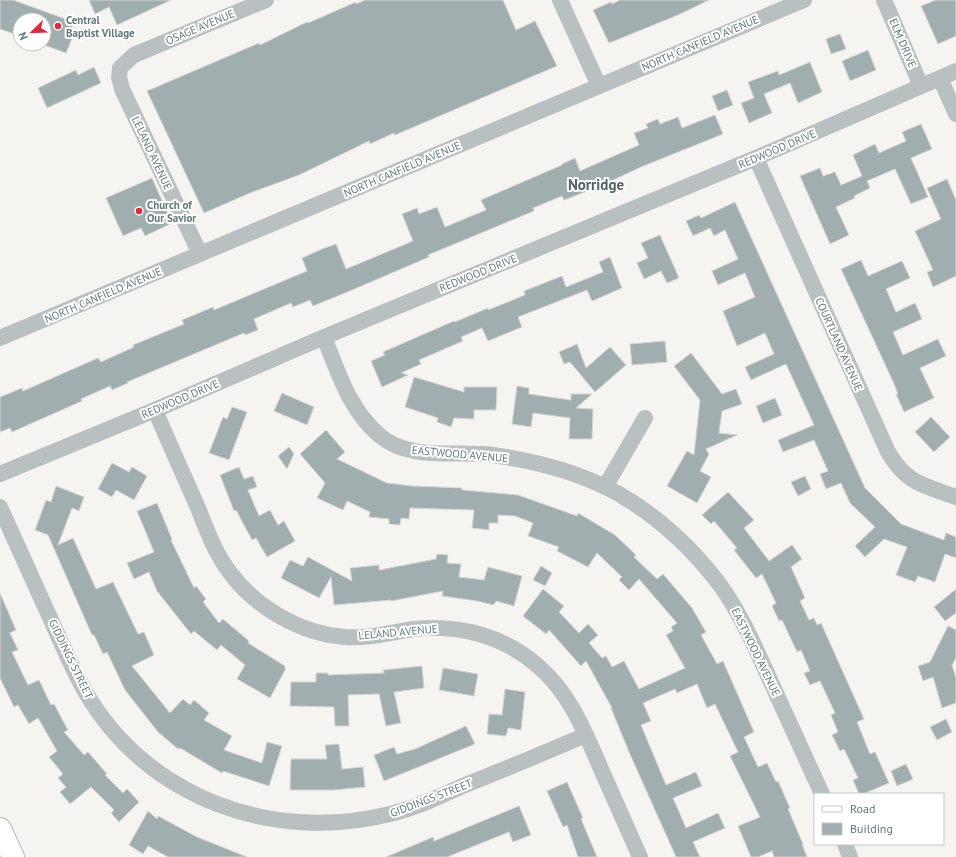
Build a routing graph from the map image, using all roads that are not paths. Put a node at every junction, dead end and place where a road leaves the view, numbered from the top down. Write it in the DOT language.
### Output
graph roads {
  1 [pos="266,0"];
  2 [pos="560,0"];
  3 [pos="804,0"];
  4 [pos="884,0"];
  5 [pos="134,55"];
  6 [pos="956,71"];
  7 [pos="940,78"];
  8 [pos="599,86"];
  9 [pos="921,86"];
  10 [pos="956,114"];
  11 [pos="756,158"];
  12 [pos="200,254"];
  13 [pos="324,337"];
  14 [pos="0,338"];
  15 [pos="155,410"];
  16 [pos="644,418"];
  17 [pos="0,474"];
  18 [pos="605,487"];
  19 [pos="956,497"];
  20 [pos="0,507"];
  21 [pos="586,735"];
  22 [pos="822,793"];
  23 [pos="0,829"];
  24 [pos="844,845"];
  25 [pos="13,857"];
  26 [pos="640,857"];
  27 [pos="850,857"];
  1 -- 5 [label="street, OSAGE AVENUE"];
  2 -- 8 [label="street"];
  3 -- 8 [label="street, NORTH CANFIELD AVENUE"];
  4 -- 9 [label="street, ELM DRIVE"];
  5 -- 12 [label="street, LELAND AVENUE"];
  6 -- 7 [label="street, REDWOOD DRIVE"];
  7 -- 9 [label="street, REDWOOD DRIVE"];
  7 -- 10 [label="street"];
  8 -- 12 [label="street, NORTH CANFIELD AVENUE"];
  9 -- 11 [label="street, REDWOOD DRIVE"];
  11 -- 13 [label="street, REDWOOD DRIVE"];
  11 -- 19 [label="street, COURTLAND AVENUE"];
  12 -- 14 [label="street, NORTH CANFIELD AVENUE"];
  13 -- 15 [label="street, REDWOOD DRIVE"];
  13 -- 18 [label="street, EASTWOOD AVENUE"];
  15 -- 17 [label="street, REDWOOD DRIVE"];
  15 -- 21 [label="street, LELAND AVENUE"];
  16 -- 18 [label="street"];
  18 -- 22 [label="street, EASTWOOD AVENUE"];
  20 -- 21 [label="street, GIDDINGS STREET"];
  21 -- 26 [label="street, LELAND AVENUE"];
  23 -- 25 [label="main road"];
  24 -- 27 [label="street"];
}
